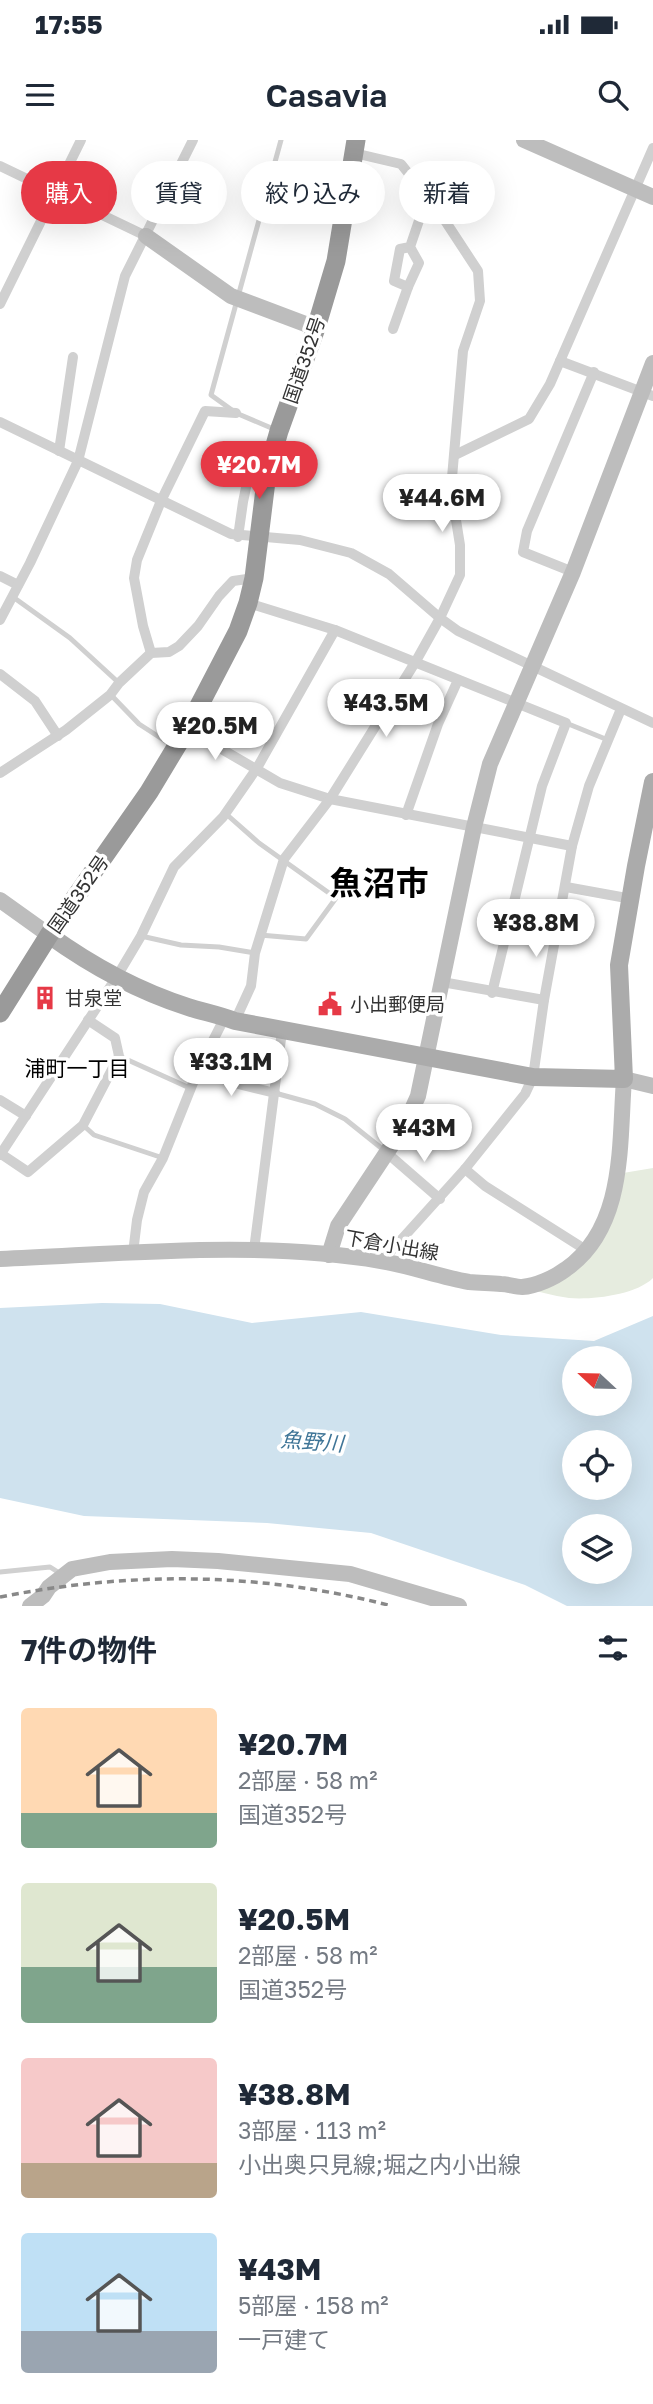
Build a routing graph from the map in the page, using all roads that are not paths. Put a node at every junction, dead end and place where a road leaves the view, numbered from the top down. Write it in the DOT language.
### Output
graph roads {
  1 [pos="81,140"];
  2 [pos="193,140"];
  3 [pos="281,140"];
  4 [pos="524,140"];
  5 [pos="355,147"];
  6 [pos="653,148"];
  7 [pos="70,161"];
  8 [pos="399,163"];
  9 [pos="0,166"];
  10 [pos="21,176"];
  11 [pos="636,190"];
  12 [pos="653,197"];
  13 [pos="117,222"];
  14 [pos="39,224"];
  15 [pos="418,224"];
  16 [pos="446,224"];
  17 [pos="146,236"];
  18 [pos="410,247"];
  19 [pos="408,286"];
  20 [pos="237,298"];
  21 [pos="0,304"];
  22 [pos="316,328"];
  23 [pos="393,329"];
  24 [pos="72,358"];
  25 [pos="560,361"];
  26 [pos="653,363"];
  27 [pos="594,372"];
  28 [pos="647,394"];
  29 [pos="236,413"];
  30 [pos="0,422"];
  31 [pos="279,431"];
  32 [pos="59,451"];
  33 [pos="455,455"];
  34 [pos="78,461"];
  35 [pos="162,501"];
  36 [pos="248,537"];
  37 [pos="573,572"];
  38 [pos="0,576"];
  39 [pos="254,578"];
  40 [pos="18,585"];
  41 [pos="13,597"];
  42 [pos="248,603"];
  43 [pos="440,618"];
  44 [pos="0,620"];
  45 [pos="335,630"];
  46 [pos="151,653"];
  47 [pos="416,661"];
  48 [pos="533,666"];
  49 [pos="0,674"];
  50 [pos="458,680"];
  51 [pos="119,683"];
  52 [pos="110,695"];
  53 [pos="516,703"];
  54 [pos="621,709"];
  55 [pos="566,723"];
  56 [pos="653,723"];
  57 [pos="187,729"];
  58 [pos="58,736"];
  59 [pos="608,740"];
  60 [pos="176,748"];
  61 [pos="257,768"];
  62 [pos="0,773"];
  63 [pos="653,782"];
  64 [pos="330,799"];
  65 [pos="225,813"];
  66 [pos="406,816"];
  67 [pos="474,827"];
  68 [pos="529,838"];
  69 [pos="572,846"];
  70 [pos="284,859"];
  71 [pos="566,887"];
  72 [pos="632,899"];
  73 [pos="0,900"];
  74 [pos="49,935"];
  75 [pos="260,935"];
  76 [pos="141,936"];
  77 [pos="255,953"];
  78 [pos="116,978"];
  79 [pos="442,982"];
  80 [pos="492,993"];
  81 [pos="544,1000"];
  82 [pos="0,1013"];
  83 [pos="230,1019"];
  84 [pos="88,1020"];
  85 [pos="282,1031"];
  86 [pos="119,1056"];
  87 [pos="427,1058"];
  88 [pos="199,1068"];
  89 [pos="533,1077"];
  90 [pos="624,1079"];
  91 [pos="653,1086"];
  92 [pos="192,1088"];
  93 [pos="275,1093"];
  94 [pos="0,1100"];
  95 [pos="26,1116"];
  96 [pos="83,1125"];
  97 [pos="387,1153"];
  98 [pos="0,1154"];
  99 [pos="163,1158"];
  100 [pos="465,1169"];
  101 [pos="440,1199"];
  102 [pos="254,1250"];
  103 [pos="586,1250"];
  104 [pos="133,1254"];
  105 [pos="329,1255"];
  106 [pos="0,1259"];
  107 [pos="382,1261"];
  108 [pos="0,1572"];
  109 [pos="64,1576"];
  110 [pos="30,1606"];
  111 [pos="459,1606"];
  1 -- 7 [label="street"];
  2 -- 17 [label="street"];
  3 -- 20 [label="lane"];
  4 -- 11 [label="street"];
  5 -- 8 [label="street"];
  5 -- 22 [label="highway, 国道352号"];
  6 -- 11 [label="street"];
  9 -- 10 [label="street"];
  11 -- 12 [label="street"];
  11 -- 25 [label="street"];
  13 -- 17 [label="street"];
  14 -- 21 [label="street"];
  15 -- 18 [label="street"];
  16 -- 33 [label="street"];
  17 -- 20 [label="street"];
  17 -- 34 [label="street"];
  18 -- 19 [label="street"];
  18 -- 19 [label="street"];
  19 -- 23 [label="street"];
  20 -- 22 [label="street"];
  20 -- 29 [label="lane"];
  22 -- 31 [label="highway, 国道352号"];
  24 -- 32 [label="street"];
  25 -- 27 [label="street"];
  25 -- 33 [label="street"];
  26 -- 28 [label="street"];
  27 -- 28 [label="street"];
  27 -- 37 [label="street"];
  28 -- 37 [label="street"];
  29 -- 31 [label="lane"];
  29 -- 35 [label="street"];
  30 -- 32 [label="street"];
  31 -- 36 [label="highway, 国道352号"];
  32 -- 34 [label="street"];
  33 -- 43 [label="street"];
  34 -- 35 [label="street"];
  34 -- 40 [label="street"];
  35 -- 36 [label="street"];
  35 -- 46 [label="street"];
  36 -- 39 [label="highway, 国道352号"];
  36 -- 43 [label="street"];
  37 -- 48 [label="street"];
  38 -- 40 [label="street"];
  39 -- 42 [label="highway, 国道352号"];
  39 -- 46 [label="street"];
  40 -- 41 [label="street"];
  41 -- 44 [label="street"];
  41 -- 51 [label="lane"];
  42 -- 45 [label="street"];
  42 -- 57 [label="highway, 国道352号"];
  43 -- 47 [label="street"];
  43 -- 48 [label="street"];
  45 -- 47 [label="street"];
  45 -- 61 [label="street"];
  46 -- 51 [label="street"];
  47 -- 50 [label="street"];
  47 -- 64 [label="street"];
  48 -- 53 [label="street"];
  48 -- 54 [label="street"];
  49 -- 58 [label="street"];
  50 -- 53 [label="street"];
  50 -- 66 [label="street"];
  51 -- 52 [label="street"];
  52 -- 58 [label="street"];
  52 -- 60 [label="lane"];
  53 -- 55 [label="street"];
  53 -- 67 [label="street"];
  54 -- 56 [label="street"];
  54 -- 59 [label="street"];
  55 -- 59 [label="lane"];
  55 -- 68 [label="street"];
  57 -- 60 [label="highway, 国道352号"];
  57 -- 61 [label="street"];
  58 -- 62 [label="street"];
  59 -- 69 [label="street"];
  60 -- 74 [label="highway, 国道352号"];
  61 -- 64 [label="street"];
  61 -- 65 [label="street"];
  63 -- 72 [label="main road"];
  64 -- 66 [label="street"];
  64 -- 70 [label="street"];
  65 -- 70 [label="lane"];
  65 -- 76 [label="street"];
  66 -- 67 [label="street"];
  67 -- 68 [label="street"];
  67 -- 79 [label="street"];
  68 -- 69 [label="street"];
  68 -- 80 [label="street"];
  69 -- 71 [label="street"];
  70 -- 75 [label="street"];
  70 -- 75 [label="lane"];
  71 -- 72 [label="street"];
  71 -- 81 [label="street"];
  72 -- 90 [label="main road"];
  73 -- 74 [label="street"];
  74 -- 78 [label="main road"];
  74 -- 82 [label="highway, 国道352号"];
  75 -- 77 [label="street"];
  76 -- 77 [label="lane"];
  76 -- 78 [label="street"];
  77 -- 83 [label="street"];
  78 -- 83 [label="main road"];
  78 -- 84 [label="street"];
  79 -- 80 [label="street"];
  79 -- 87 [label="street"];
  80 -- 81 [label="street"];
  81 -- 89 [label="street"];
  83 -- 85 [label="main road"];
  83 -- 88 [label="street"];
  84 -- 86 [label="street"];
  84 -- 95 [label="street"];
  85 -- 87 [label="main road"];
  85 -- 93 [label="street"];
  86 -- 92 [label="lane"];
  86 -- 96 [label="street"];
  87 -- 89 [label="main road"];
  87 -- 97 [label="street"];
  88 -- 92 [label="street"];
  88 -- 93 [label="street"];
  89 -- 90 [label="main road"];
  89 -- 100 [label="street"];
  90 -- 91 [label="street"];
  90 -- 103 [label="street, 下倉小出線"];
  92 -- 99 [label="street"];
  93 -- 97 [label="lane"];
  93 -- 102 [label="street"];
  94 -- 95 [label="street"];
  95 -- 98 [label="street"];
  96 -- 98 [label="street"];
  96 -- 99 [label="lane"];
  97 -- 101 [label="street"];
  97 -- 105 [label="street"];
  99 -- 104 [label="street"];
  100 -- 101 [label="street"];
  100 -- 103 [label="street"];
  101 -- 107 [label="street"];
  102 -- 104 [label="street, 下倉小出線"];
  102 -- 105 [label="street, 下倉小出線"];
  103 -- 107 [label="street, 下倉小出線"];
  104 -- 106 [label="street, 下倉小出線"];
  105 -- 107 [label="street, 下倉小出線"];
  108 -- 109 [label="lane"];
  109 -- 110 [label="street"];
  109 -- 111 [label="street"];
}
